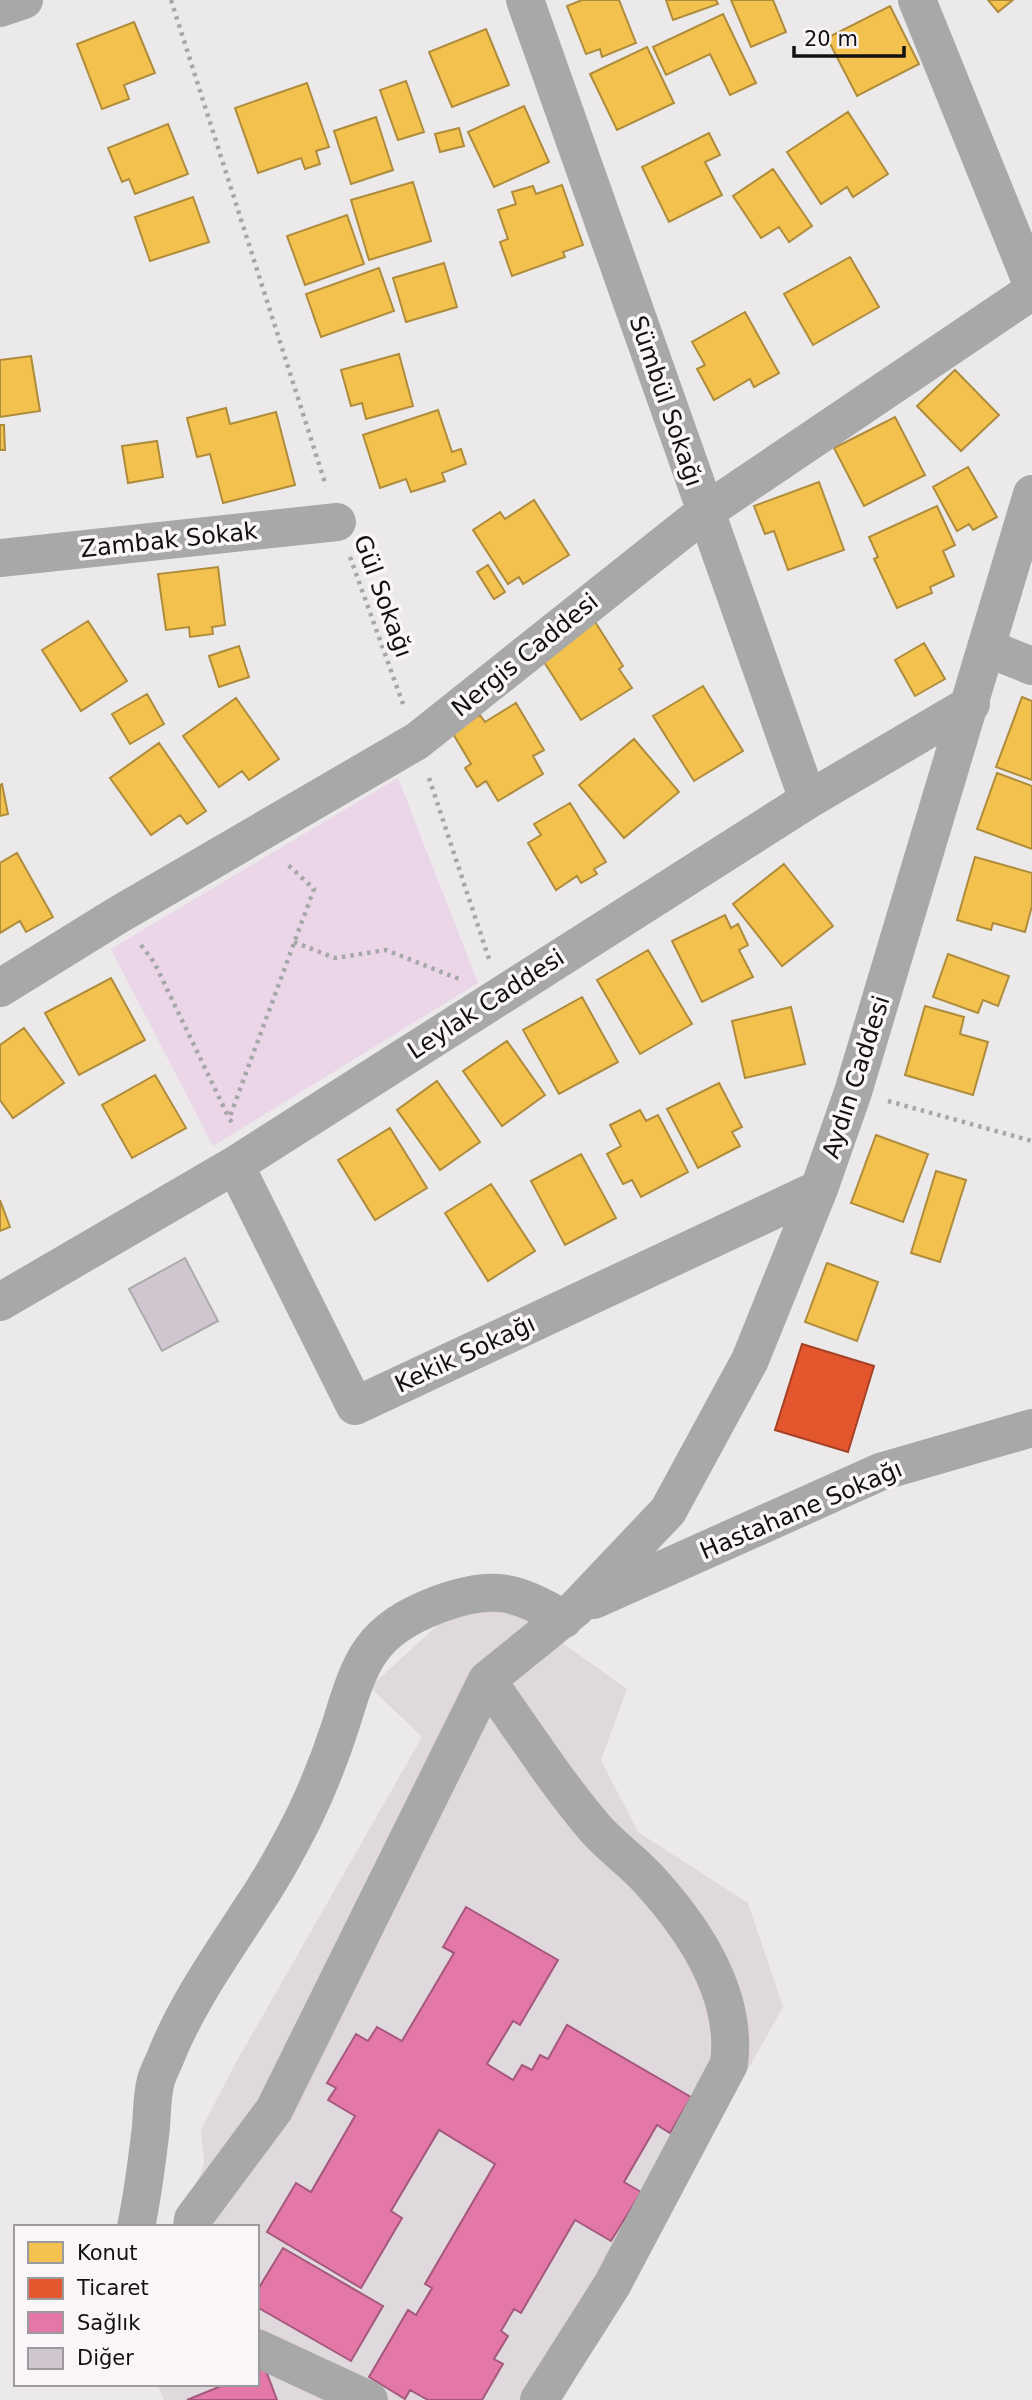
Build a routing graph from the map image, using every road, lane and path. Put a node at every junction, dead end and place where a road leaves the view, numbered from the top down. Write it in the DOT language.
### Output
graph roads {
  1 [pos="24,0"];
  2 [pos="171,0"];
  3 [pos="525,0"];
  4 [pos="917,0"];
  5 [pos="0,8"];
  6 [pos="1032,284"];
  7 [pos="1032,291"];
  8 [pos="1032,494"];
  9 [pos="705,512"];
  10 [pos="337,522"];
  11 [pos="0,558"];
  12 [pos="987,648"];
  13 [pos="1032,666"];
  14 [pos="971,704"];
  15 [pos="417,741"];
  16 [pos="808,800"];
  17 [pos="256,835"];
  18 [pos="118,915"];
  19 [pos="294,942"];
  20 [pos="0,988"];
  21 [pos="501,995"];
  22 [pos="853,1092"];
  23 [pos="229,1118"];
  24 [pos="1032,1141"];
  25 [pos="244,1160"];
  26 [pos="818,1189"];
  27 [pos="0,1302"];
  28 [pos="1032,1428"];
  29 [pos="570,1613"];
  30 [pos="487,1680"];
  31 [pos="136,2225"];
  32 [pos="192,2225"];
  33 [pos="259,2349"];
  34 [pos="369,2400"];
  35 [pos="539,2400"];
  1 -- 5 [label="street"];
  2 -- 10 [label="path, Gül Sokağı"];
  3 -- 9 [label="street, Sümbül Sokağı"];
  4 -- 6 [label="street"];
  7 -- 9 [label="street, Nergis Caddesi"];
  8 -- 12 [label="street, Aydın Caddesi"];
  9 -- 15 [label="street, Nergis Caddesi"];
  9 -- 16 [label="street, Sümbül Sokağı"];
  10 -- 11 [label="street, Zambak Sokak"];
  10 -- 15 [label="path, Gül Sokağı"];
  12 -- 13 [label="street"];
  12 -- 14 [label="street, Aydın Caddesi"];
  14 -- 16 [label="street, Leylak Caddesi"];
  14 -- 22 [label="street, Aydın Caddesi"];
  15 -- 17 [label="street, Nergis Caddesi"];
  15 -- 21 [label="path, Gül Sokağı"];
  16 -- 21 [label="street, Leylak Caddesi"];
  17 -- 18 [label="street, Nergis Caddesi"];
  17 -- 19 [label="path"];
  18 -- 20 [label="street, Nergis Caddesi"];
  18 -- 23 [label="path"];
  19 -- 21 [label="path"];
  19 -- 23 [label="path"];
  21 -- 25 [label="street, Leylak Caddesi"];
  22 -- 24 [label="path"];
  22 -- 26 [label="street, Aydın Caddesi"];
  23 -- 25 [label="path"];
  25 -- 26 [label="street, Kekik Sokağı"];
  25 -- 27 [label="street, Leylak Caddesi"];
  26 -- 29 [label="street, Aydın Caddesi"];
  28 -- 29 [label="street, Hastahane Sokağı"];
  29 -- 30 [label="street"];
  29 -- 31 [label="street"];
  30 -- 32 [label="street"];
  30 -- 35 [label="street"];
  33 -- 34 [label="street"];
}
